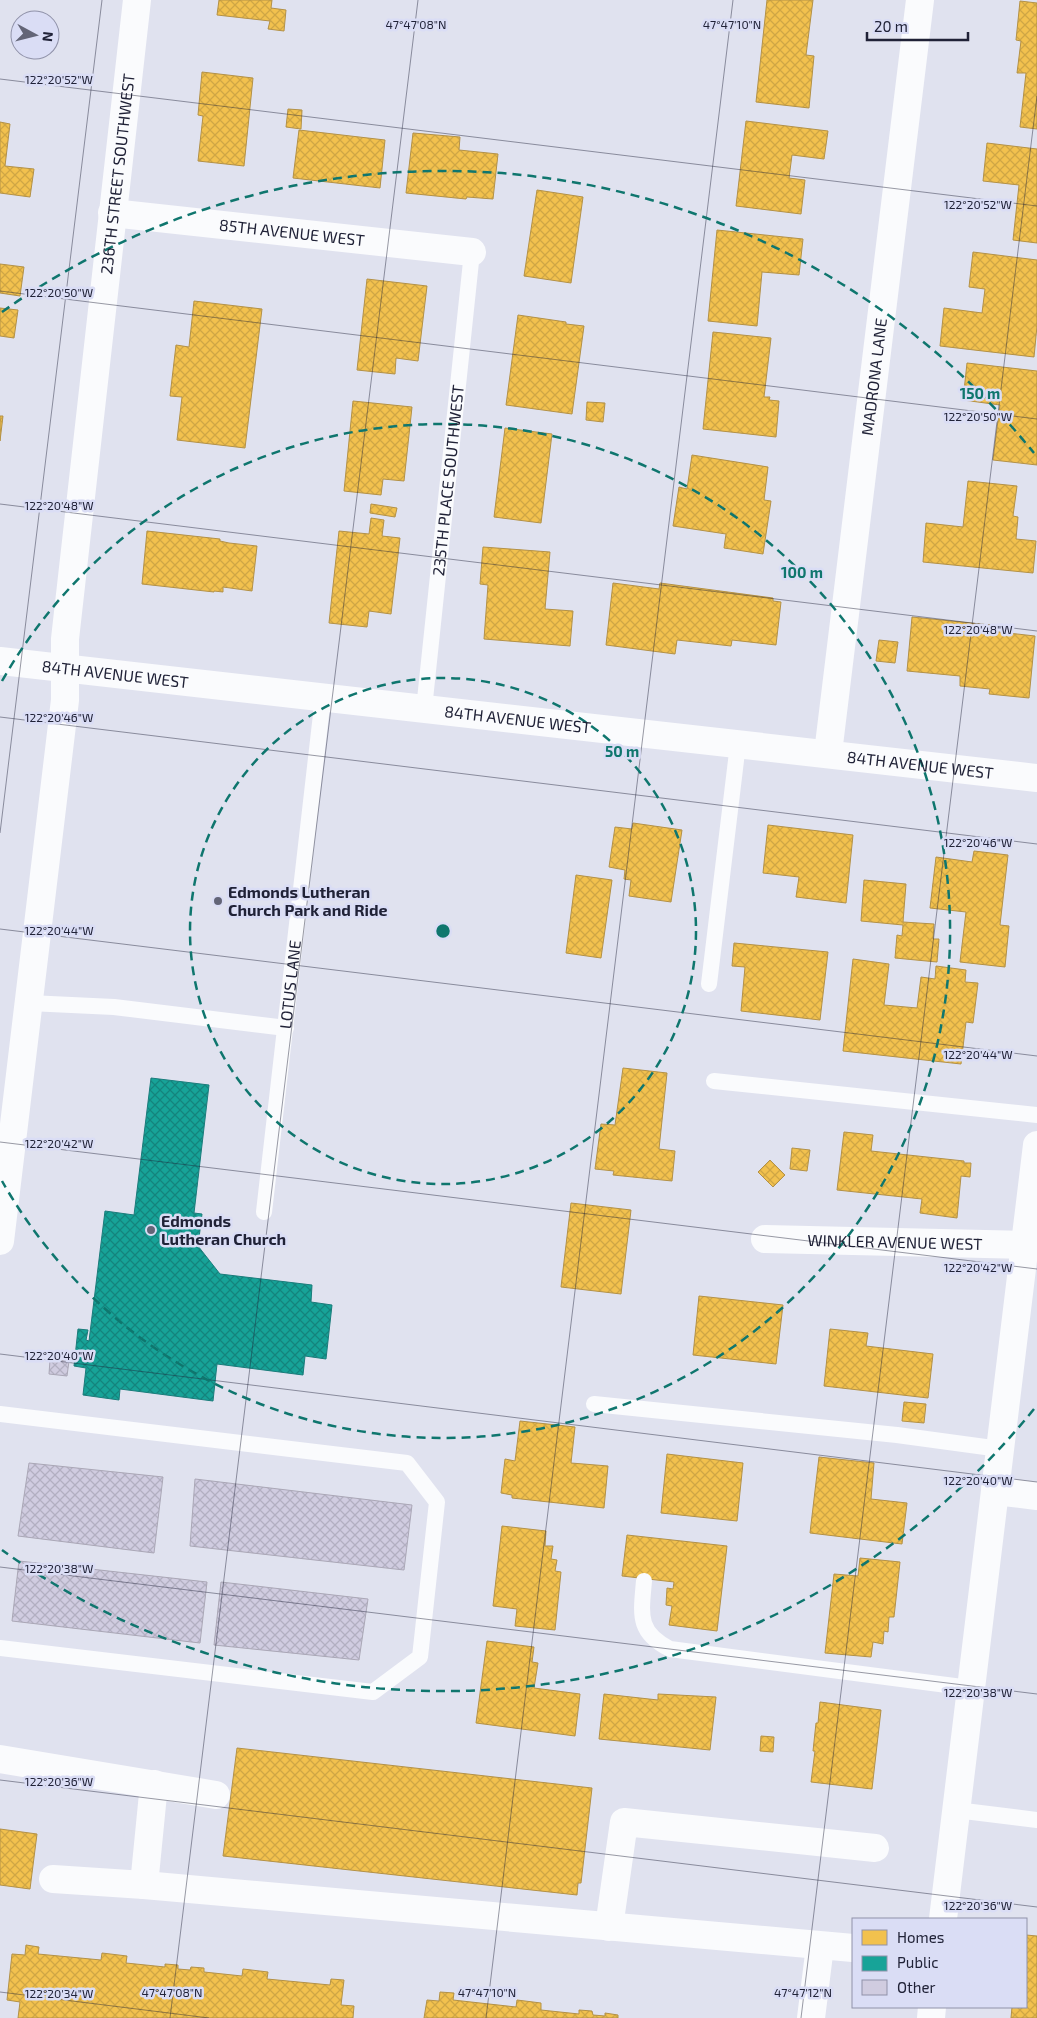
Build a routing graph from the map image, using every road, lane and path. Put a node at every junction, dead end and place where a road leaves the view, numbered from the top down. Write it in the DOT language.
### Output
graph roads {
  1 [pos="138,0"];
  2 [pos="920,0"];
  3 [pos="112,213"];
  4 [pos="472,252"];
  5 [pos="0,661"];
  6 [pos="65,668"];
  7 [pos="323,697"];
  8 [pos="424,709"];
  9 [pos="738,744"];
  10 [pos="828,754"];
  11 [pos="1037,778"];
  12 [pos="709,984"];
  13 [pos="29,1003"];
  14 [pos="286,1028"];
  15 [pos="714,1081"];
  16 [pos="1037,1115"];
  17 [pos="1037,1145"];
  18 [pos="264,1212"];
  19 [pos="765,1239"];
  20 [pos="0,1242"];
  21 [pos="1024,1244"];
  22 [pos="594,1404"];
  23 [pos="0,1414"];
  24 [pos="1000,1449"];
  25 [pos="995,1490"];
  26 [pos="1037,1496"];
  27 [pos="644,1581"];
  28 [pos="0,1648"];
  29 [pos="970,1688"];
  30 [pos="0,1759"];
  31 [pos="154,1784"];
  32 [pos="216,1794"];
  33 [pos="956,1810"];
  34 [pos="1037,1820"];
  35 [pos="875,1848"];
  36 [pos="53,1879"];
  37 [pos="144,1885"];
  38 [pos="943,1918"];
  39 [pos="608,1927"];
  40 [pos="820,1946"];
  41 [pos="852,1948"];
  42 [pos="810,2018"];
  1 -- 3 [label="street, 236TH STREET SOUTHWEST"];
  2 -- 10 [label="street, MADRONA LANE"];
  3 -- 4 [label="street, 85TH AVENUE WEST"];
  3 -- 6 [label="street, 236TH STREET SOUTHWEST"];
  4 -- 8 [label="lane, 235TH PLACE SOUTHWEST"];
  5 -- 6 [label="street, 84TH AVENUE WEST"];
  6 -- 7 [label="street, 84TH AVENUE WEST"];
  6 -- 13 [label="street, 236TH STREET SOUTHWEST"];
  7 -- 8 [label="street, 84TH AVENUE WEST"];
  7 -- 14 [label="lane, LOTUS LANE"];
  8 -- 9 [label="street, 84TH AVENUE WEST"];
  9 -- 10 [label="street, 84TH AVENUE WEST"];
  9 -- 12 [label="lane"];
  10 -- 11 [label="street, 84TH AVENUE WEST"];
  13 -- 14 [label="lane"];
  13 -- 20 [label="street, 236TH STREET SOUTHWEST"];
  14 -- 18 [label="lane, LOTUS LANE"];
  15 -- 16 [label="lane"];
  17 -- 21 [label="street"];
  19 -- 21 [label="street, WINKLER AVENUE WEST"];
  21 -- 24 [label="street"];
  22 -- 24 [label="lane"];
  23 -- 28 [label="lane"];
  24 -- 25 [label="street"];
  25 -- 26 [label="street"];
  25 -- 29 [label="street"];
  27 -- 29 [label="lane"];
  29 -- 33 [label="street"];
  30 -- 31 [label="street"];
  31 -- 32 [label="street"];
  31 -- 37 [label="street"];
  33 -- 34 [label="lane"];
  33 -- 38 [label="street"];
  35 -- 39 [label="street"];
  36 -- 37 [label="street"];
  37 -- 39 [label="street"];
  39 -- 40 [label="street"];
  40 -- 41 [label="street"];
  40 -- 42 [label="street"];
}
